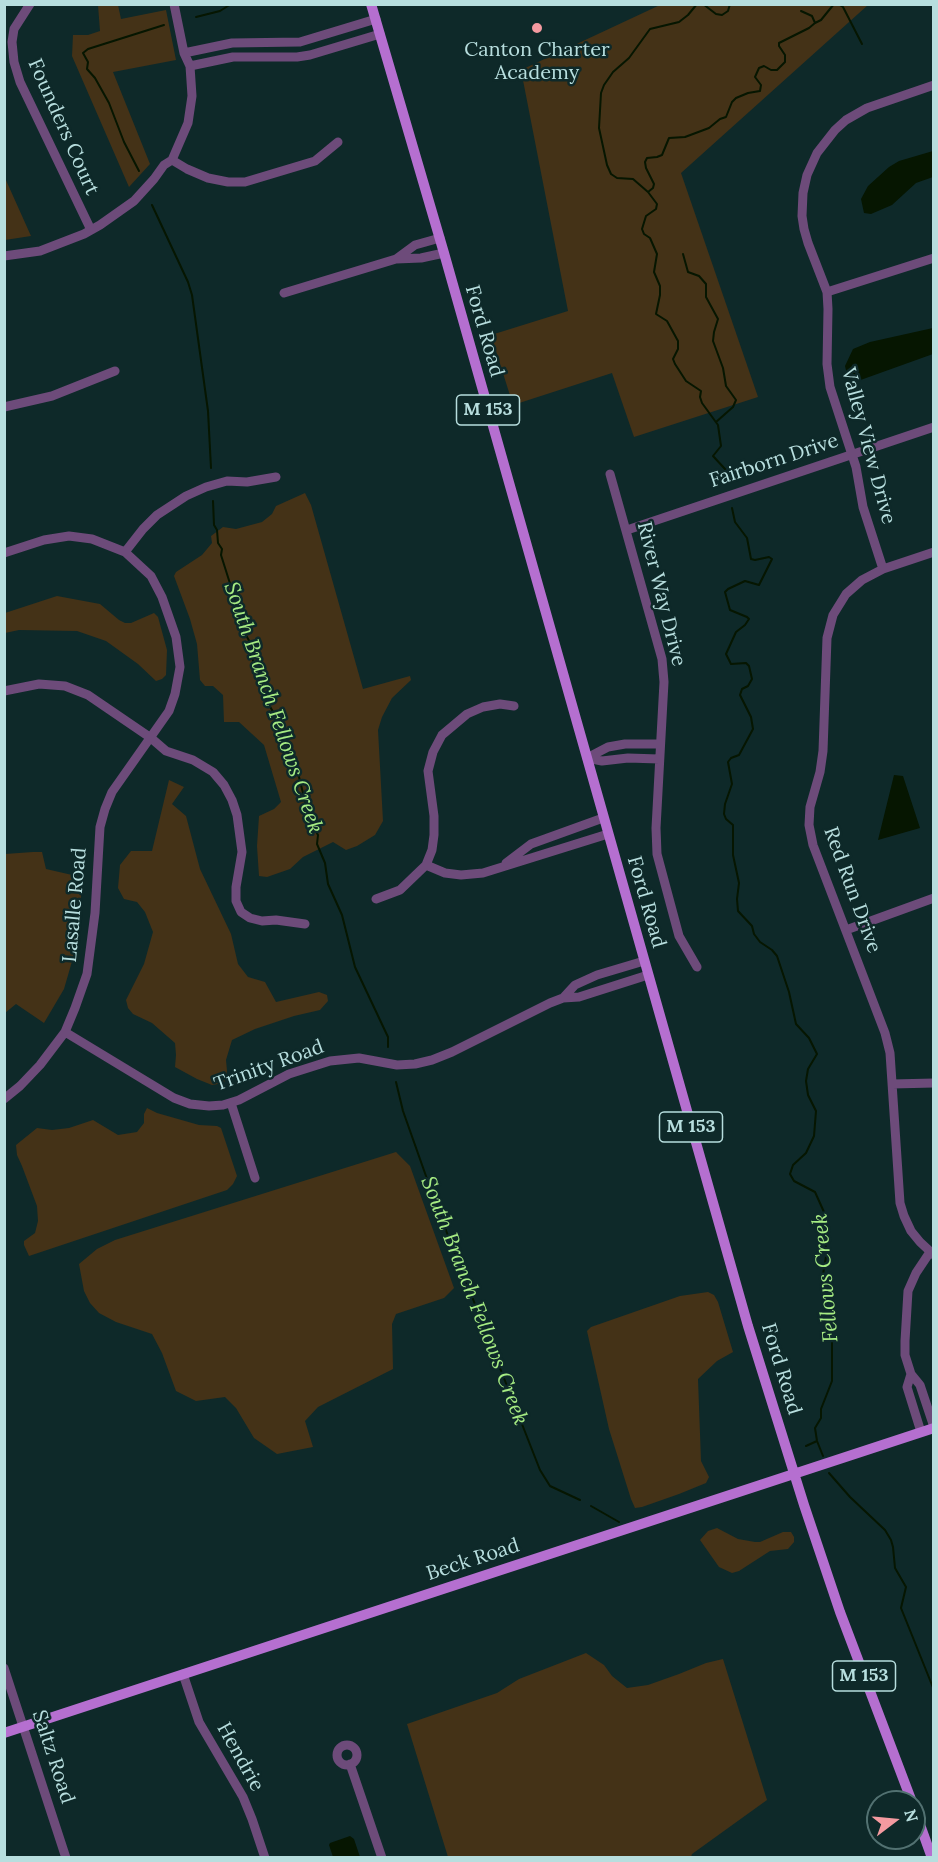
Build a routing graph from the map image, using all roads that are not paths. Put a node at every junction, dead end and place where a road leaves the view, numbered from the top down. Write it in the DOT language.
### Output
graph roads {
  1 [pos="30,4"];
  2 [pos="174,4"];
  3 [pos="371,4"];
  4 [pos="376,19"];
  5 [pos="380,34"];
  6 [pos="184,53"];
  7 [pos="190,66"];
  8 [pos="933,86"];
  9 [pos="339,142"];
  10 [pos="172,160"];
  11 [pos="91,230"];
  12 [pos="440,238"];
  13 [pos="444,253"];
  14 [pos="4,256"];
  15 [pos="933,258"];
  16 [pos="396,259"];
  17 [pos="827,292"];
  18 [pos="284,293"];
  19 [pos="115,371"];
  20 [pos="4,407"];
  21 [pos="933,427"];
  22 [pos="852,454"];
  23 [pos="610,474"];
  24 [pos="276,477"];
  25 [pos="627,530"];
  26 [pos="125,552"];
  27 [pos="933,552"];
  28 [pos="4,554"];
  29 [pos="884,569"];
  30 [pos="4,691"];
  31 [pos="514,705"];
  32 [pos="151,738"];
  33 [pos="660,744"];
  34 [pos="587,758"];
  35 [pos="659,759"];
  36 [pos="603,818"];
  37 [pos="608,834"];
  38 [pos="542,839"];
  39 [pos="546,852"];
  40 [pos="426,865"];
  41 [pos="500,867"];
  42 [pos="933,898"];
  43 [pos="376,899"];
  44 [pos="305,924"];
  45 [pos="846,930"];
  46 [pos="644,961"];
  47 [pos="697,967"];
  48 [pos="648,975"];
  49 [pos="563,998"];
  50 [pos="65,1032"];
  51 [pos="933,1083"];
  52 [pos="892,1084"];
  53 [pos="4,1099"];
  54 [pos="231,1103"];
  55 [pos="255,1178"];
  56 [pos="932,1254"];
  57 [pos="911,1374"];
  58 [pos="933,1427"];
  59 [pos="921,1432"];
  60 [pos="795,1474"];
  61 [pos="4,1668"];
  62 [pos="183,1674"];
  63 [pos="24,1726"];
  64 [pos="4,1733"];
  65 [pos="350,1764"];
  66 [pos="907,1790"];
  67 [pos="926,1841"];
  68 [pos="66,1857"];
  69 [pos="265,1857"];
  70 [pos="382,1857"];
  71 [pos="932,1857"];
  1 -- 11 [label="street, Founders Court"];
  2 -- 6 [label="street"];
  3 -- 4 [label="main road, Ford Road / M 153"];
  4 -- 5 [label="main road, Ford Road / M 153"];
  4 -- 6 [label="street"];
  5 -- 7 [label="street"];
  5 -- 12 [label="main road, Ford Road / M 153"];
  6 -- 7 [label="street"];
  7 -- 10 [label="street"];
  8 -- 17 [label="street, Valley View Drive"];
  9 -- 10 [label="street"];
  10 -- 11 [label="street"];
  11 -- 14 [label="street"];
  12 -- 13 [label="main road, Ford Road / M 153"];
  12 -- 16 [label="street"];
  13 -- 16 [label="street"];
  13 -- 34 [label="main road, Ford Road / M 153"];
  15 -- 17 [label="street"];
  16 -- 18 [label="street"];
  17 -- 22 [label="street, Valley View Drive"];
  19 -- 20 [label="street"];
  21 -- 22 [label="street, Fairborn Drive"];
  22 -- 25 [label="street, Fairborn Drive"];
  22 -- 29 [label="street, Valley View Drive"];
  23 -- 25 [label="street, River Way Drive"];
  24 -- 26 [label="street"];
  25 -- 33 [label="street, River Way Drive"];
  26 -- 28 [label="street"];
  26 -- 32 [label="street, Lasalle Road"];
  27 -- 29 [label="street, Red Run Drive"];
  29 -- 45 [label="street, Red Run Drive"];
  30 -- 32 [label="street"];
  31 -- 40 [label="street"];
  32 -- 44 [label="street"];
  32 -- 50 [label="street, Lasalle Road"];
  33 -- 34 [label="street"];
  33 -- 35 [label="street, River Way Drive"];
  34 -- 35 [label="street"];
  34 -- 36 [label="main road, Ford Road / M 153"];
  35 -- 47 [label="street, River Way Drive"];
  36 -- 37 [label="main road, Ford Road / M 153"];
  36 -- 38 [label="street"];
  37 -- 39 [label="street"];
  37 -- 46 [label="main road, Ford Road / M 153"];
  38 -- 39 [label="street"];
  38 -- 41 [label="street"];
  39 -- 41 [label="street"];
  40 -- 41 [label="street"];
  40 -- 43 [label="street"];
  42 -- 45 [label="street"];
  45 -- 52 [label="street, Red Run Drive"];
  46 -- 48 [label="main road, Ford Road / M 153"];
  46 -- 49 [label="street, Trinity Road"];
  48 -- 49 [label="street, Trinity Road"];
  48 -- 60 [label="main road, Ford Road / M 153"];
  49 -- 54 [label="street, Trinity Road"];
  50 -- 53 [label="street, Lasalle Road"];
  50 -- 54 [label="street, Trinity Road"];
  51 -- 52 [label="street"];
  52 -- 56 [label="street, Red Run Drive"];
  54 -- 55 [label="street"];
  56 -- 57 [label="street"];
  57 -- 58 [label="street"];
  57 -- 59 [label="street"];
  58 -- 59 [label="main road, Beck Road"];
  59 -- 60 [label="main road, Beck Road"];
  60 -- 62 [label="main road, Beck Road"];
  60 -- 66 [label="main road, Ford Road / M 153"];
  61 -- 63 [label="street, Saltz Road"];
  62 -- 63 [label="main road, Beck Road"];
  62 -- 69 [label="street, Hendrie"];
  63 -- 64 [label="main road, Beck Road"];
  63 -- 68 [label="street, Saltz Road"];
  65 -- 70 [label="street"];
  67 -- 71 [label="main road"];
}
